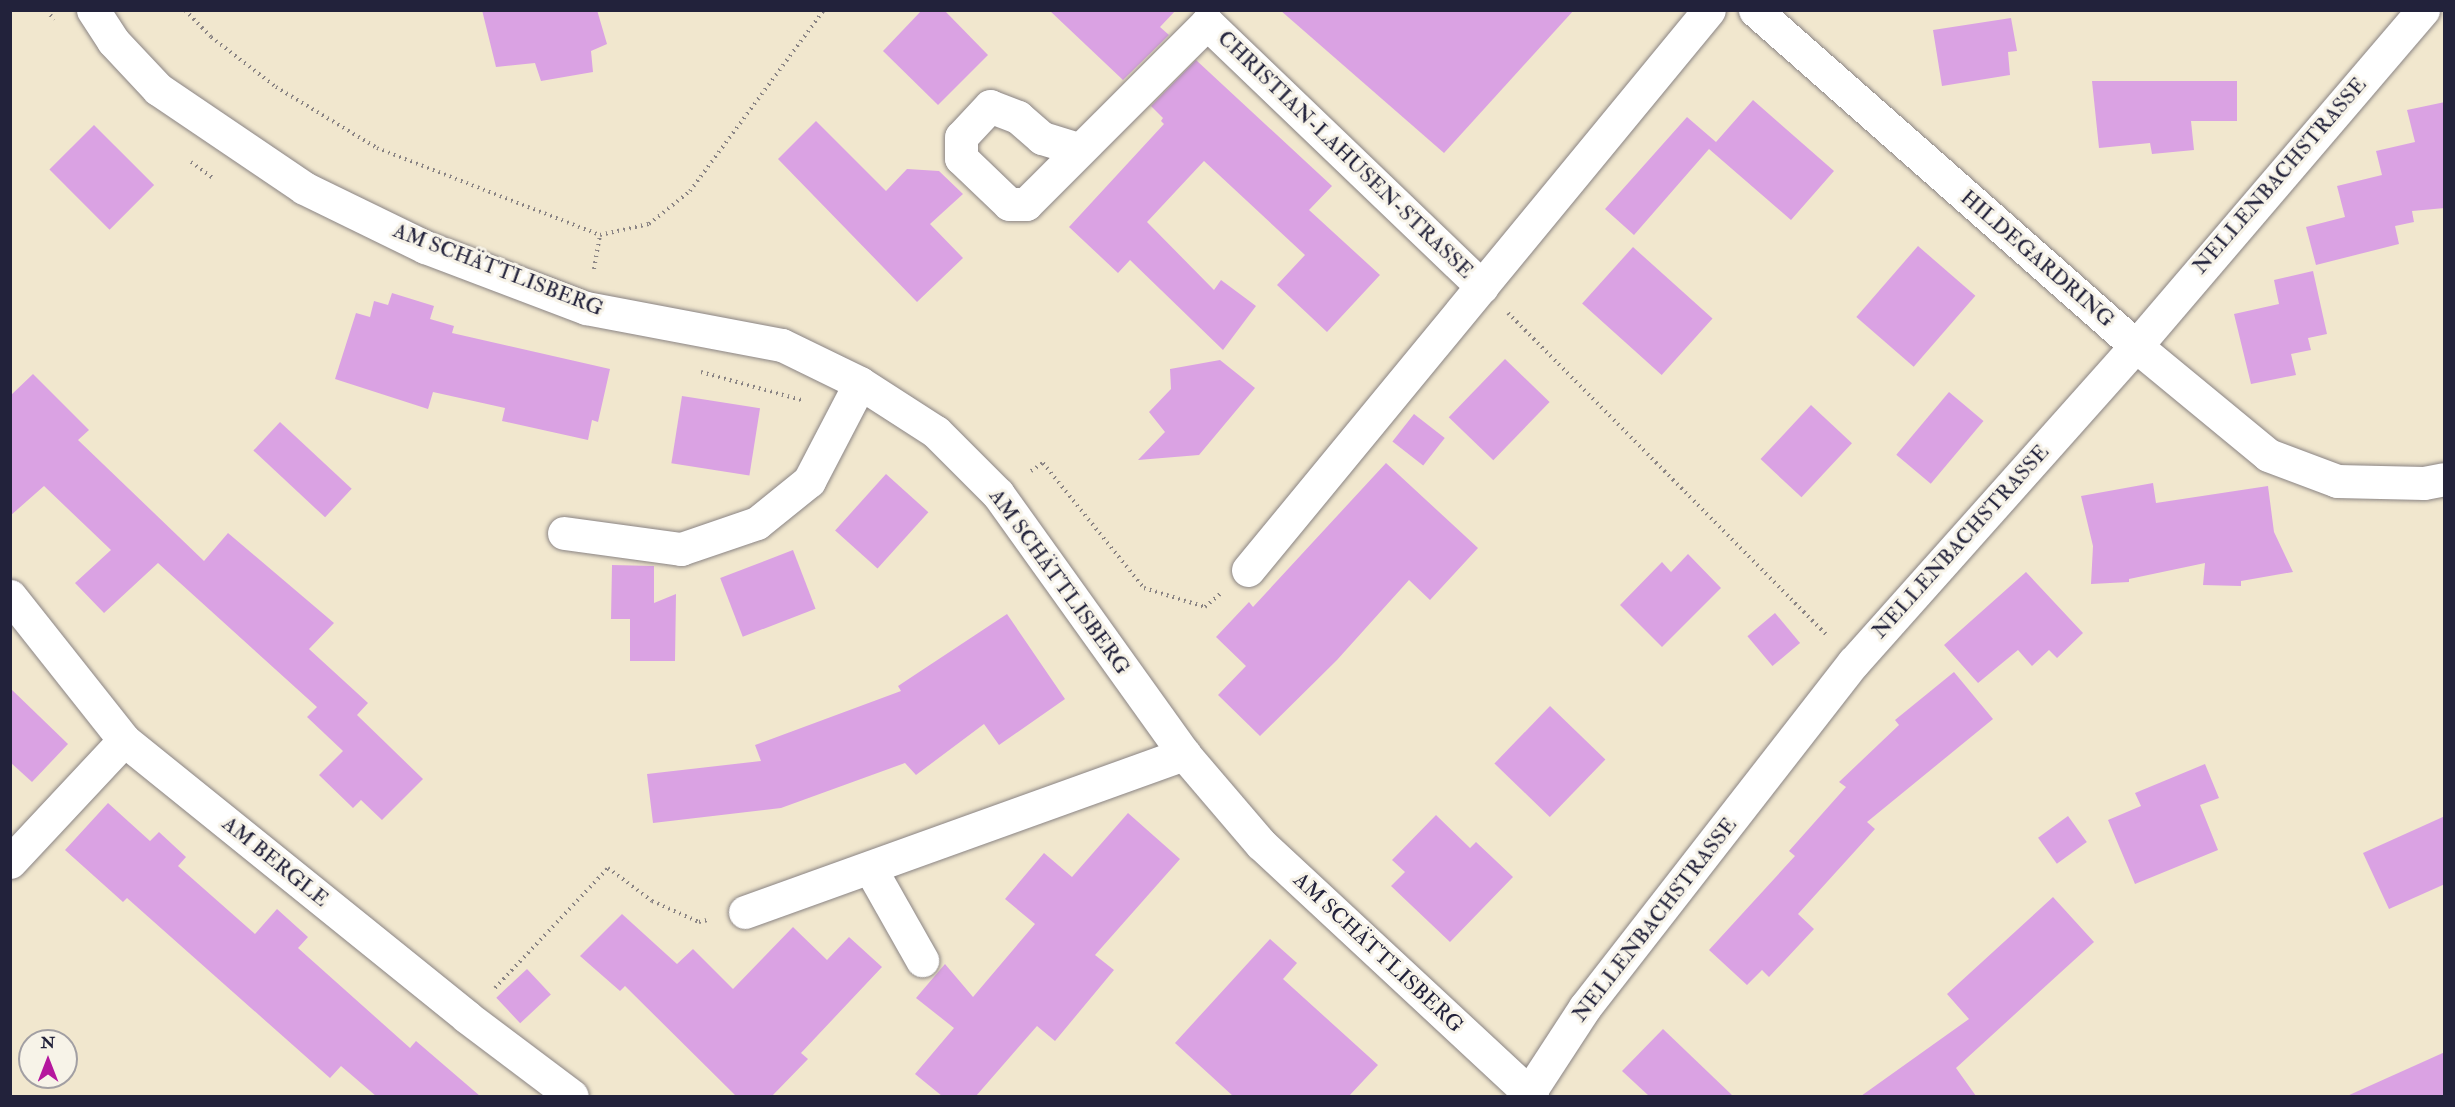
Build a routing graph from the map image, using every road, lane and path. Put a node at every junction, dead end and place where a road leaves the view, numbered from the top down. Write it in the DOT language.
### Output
graph roads {
  1 [pos="93,10"];
  2 [pos="185,10"];
  3 [pos="824,10"];
  4 [pos="1709,10"];
  5 [pos="1755,10"];
  6 [pos="2423,10"];
  7 [pos="1200,17"];
  8 [pos="1078,149"];
  9 [pos="600,235"];
  10 [pos="1482,287"];
  11 [pos="586,308"];
  12 [pos="2136,346"];
  13 [pos="860,383"];
  14 [pos="2445,479"];
  15 [pos="998,494"];
  16 [pos="564,533"];
  17 [pos="1248,570"];
  18 [pos="10,596"];
  19 [pos="1854,662"];
  20 [pos="124,740"];
  21 [pos="1184,754"];
  22 [pos="10,862"];
  23 [pos="870,868"];
  24 [pos="745,912"];
  25 [pos="922,960"];
  26 [pos="467,1017"];
  27 [pos="573,1096"];
  28 [pos="1529,1096"];
  1 -- 11 [label="street, AM SCHÄTTLISBERG"];
  2 -- 9 [label="path"];
  3 -- 9 [label="path"];
  4 -- 10 [label="street, CHRISTIAN-LAHUSEN-STRASSE"];
  5 -- 12 [label="street, HILDEGARDRING"];
  6 -- 12 [label="street, NELLENBACHSTRASSE"];
  7 -- 8 [label="street, CHRISTIAN-LAHUSEN-STRASSE"];
  7 -- 10 [label="street, CHRISTIAN-LAHUSEN-STRASSE"];
  9 -- 11 [label="path"];
  10 -- 17 [label="street, CHRISTIAN-LAHUSEN-STRASSE"];
  10 -- 19 [label="path"];
  11 -- 13 [label="street, AM SCHÄTTLISBERG"];
  12 -- 14 [label="street, HILDEGARDRING"];
  12 -- 19 [label="street, NELLENBACHSTRASSE"];
  13 -- 15 [label="street, AM SCHÄTTLISBERG"];
  13 -- 16 [label="street"];
  15 -- 17 [label="path"];
  15 -- 21 [label="street, AM SCHÄTTLISBERG"];
  18 -- 20 [label="street, AM BERGLE"];
  19 -- 28 [label="street, NELLENBACHSTRASSE"];
  20 -- 22 [label="street"];
  20 -- 26 [label="street, AM BERGLE"];
  21 -- 23 [label="street"];
  21 -- 28 [label="street, AM SCHÄTTLISBERG"];
  23 -- 24 [label="street"];
  23 -- 25 [label="street"];
  24 -- 26 [label="path"];
  26 -- 27 [label="street, AM BERGLE"];
}
